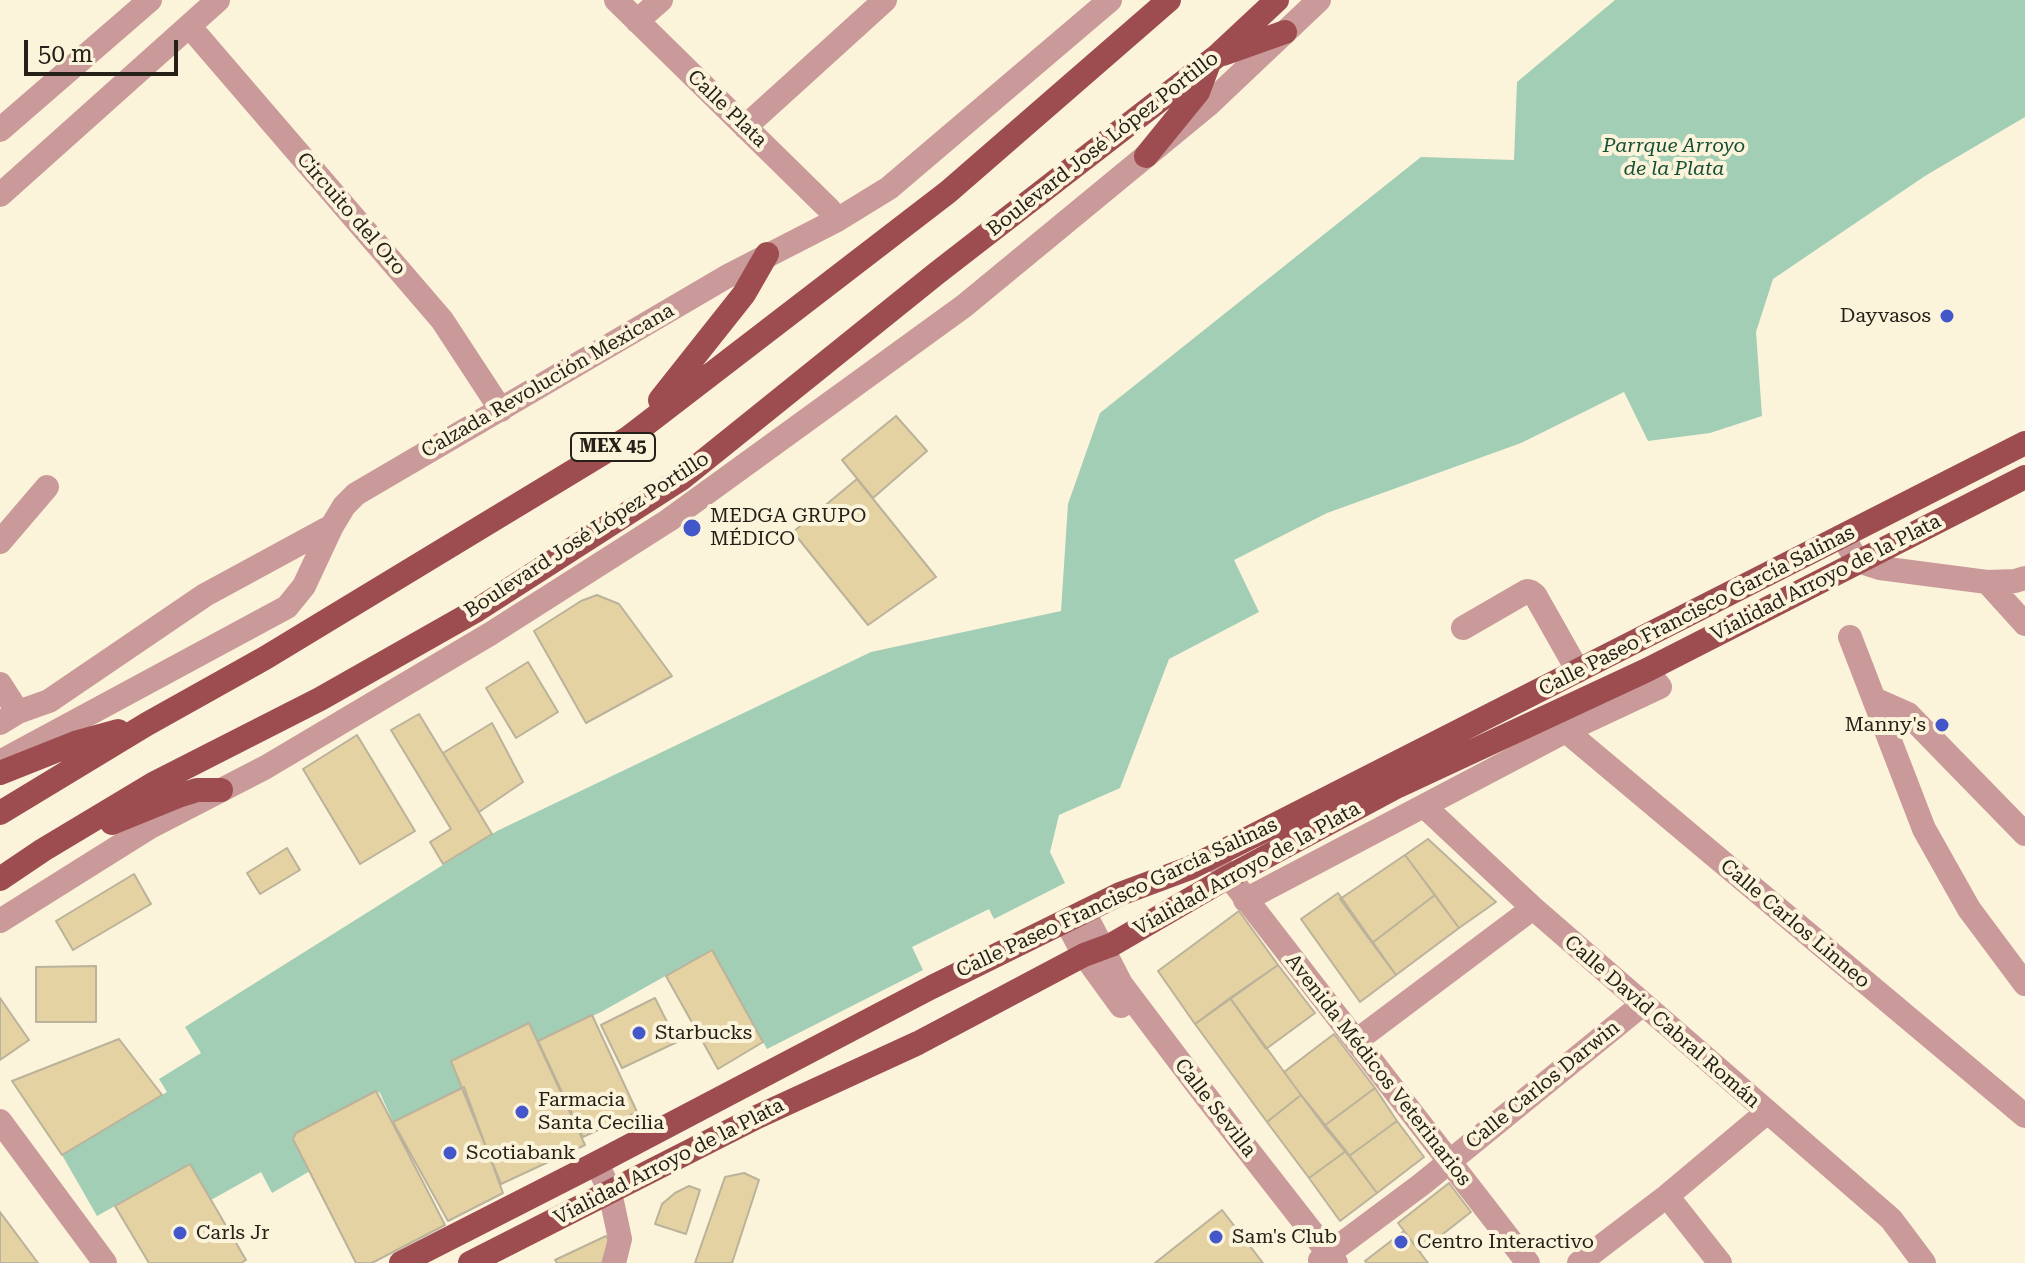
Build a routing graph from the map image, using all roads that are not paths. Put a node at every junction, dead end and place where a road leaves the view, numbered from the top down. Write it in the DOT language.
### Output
graph roads {
  1 [pos="150,0"];
  2 [pos="218,0"];
  3 [pos="616,0"];
  4 [pos="661,0"];
  5 [pos="885,0"];
  6 [pos="1110,0"];
  7 [pos="1169,0"];
  8 [pos="1277,0"];
  9 [pos="1319,0"];
  10 [pos="637,21"];
  11 [pos="190,27"];
  12 [pos="1285,32"];
  13 [pos="1213,58"];
  14 [pos="745,127"];
  15 [pos="0,130"];
  16 [pos="1146,156"];
  17 [pos="0,195"];
  18 [pos="837,220"];
  19 [pos="767,254"];
  20 [pos="501,410"];
  21 [pos="628,438"];
  22 [pos="2025,443"];
  23 [pos="2025,477"];
  24 [pos="47,487"];
  25 [pos="332,526"];
  26 [pos="1843,538"];
  27 [pos="0,542"];
  28 [pos="1858,561"];
  29 [pos="2025,578"];
  30 [pos="1987,582"];
  31 [pos="2025,624"];
  32 [pos="1463,628"];
  33 [pos="1850,637"];
  34 [pos="1647,670"];
  35 [pos="1578,671"];
  36 [pos="0,684"];
  37 [pos="1874,699"];
  38 [pos="9,717"];
  39 [pos="147,724"];
  40 [pos="1566,731"];
  41 [pos="0,762"];
  42 [pos="0,773"];
  43 [pos="221,790"];
  44 [pos="1424,806"];
  45 [pos="0,813"];
  46 [pos="2025,834"];
  47 [pos="43,850"];
  48 [pos="1214,855"];
  49 [pos="1228,877"];
  50 [pos="0,879"];
  51 [pos="1245,900"];
  52 [pos="1533,908"];
  53 [pos="1075,916"];
  54 [pos="0,921"];
  55 [pos="1094,952"];
  56 [pos="2025,984"];
  57 [pos="1643,1004"];
  58 [pos="1356,1041"];
  59 [pos="1766,1113"];
  60 [pos="2025,1116"];
  61 [pos="0,1121"];
  62 [pos="1449,1161"];
  63 [pos="597,1163"];
  64 [pos="610,1192"];
  65 [pos="1667,1196"];
  66 [pos="1327,1260"];
  67 [pos="105,1263"];
  68 [pos="401,1263"];
  69 [pos="470,1263"];
  70 [pos="614,1263"];
  71 [pos="1528,1263"];
  72 [pos="1579,1263"];
  73 [pos="1720,1263"];
  74 [pos="1924,1263"];
  1 -- 15 [label="street"];
  2 -- 11 [label="street"];
  3 -- 10 [label="street, Calle Plata"];
  4 -- 10 [label="street"];
  5 -- 14 [label="street"];
  6 -- 18 [label="street, Calzada Revolución Mexicana"];
  7 -- 21 [label="main road, MEX 45"];
  8 -- 13 [label="main road, Boulevard José López Portillo / MEX 45"];
  9 -- 12 [label="street"];
  10 -- 14 [label="street, Calle Plata"];
  11 -- 17 [label="street"];
  11 -- 20 [label="street, Circuito del Oro"];
  12 -- 13 [label="main road"];
  12 -- 16 [label="street"];
  13 -- 16 [label="main road"];
  13 -- 47 [label="main road, Boulevard José López Portillo / MEX 45"];
  14 -- 18 [label="street, Calle Plata"];
  16 -- 43 [label="street"];
  18 -- 19 [label="street, Calzada Revolución Mexicana"];
  19 -- 20 [label="street, Calzada Revolución Mexicana"];
  19 -- 21 [label="main road"];
  20 -- 25 [label="street, Calzada Revolución Mexicana"];
  21 -- 39 [label="main road, MEX 45"];
  22 -- 26 [label="main road, Calle Paseo Francisco García Salinas"];
  23 -- 28 [label="main road, Vialidad Arroyo de la Plata"];
  24 -- 27 [label="street"];
  25 -- 38 [label="street"];
  25 -- 41 [label="street, Calzada Revolución Mexicana"];
  26 -- 28 [label="street"];
  26 -- 35 [label="main road, Calle Paseo Francisco García Salinas"];
  28 -- 30 [label="street"];
  28 -- 34 [label="main road, Vialidad Arroyo de la Plata"];
  29 -- 30 [label="street"];
  30 -- 31 [label="street"];
  32 -- 35 [label="street"];
  33 -- 37 [label="street"];
  34 -- 40 [label="street"];
  34 -- 49 [label="main road, Vialidad Arroyo de la Plata"];
  35 -- 48 [label="main road, Calle Paseo Francisco García Salinas"];
  36 -- 38 [label="street"];
  37 -- 46 [label="street"];
  37 -- 56 [label="street"];
  39 -- 42 [label="main road"];
  39 -- 45 [label="main road, MEX 45"];
  40 -- 44 [label="street"];
  40 -- 60 [label="street, Calle Carlos Linneo"];
  43 -- 47 [label="main road"];
  43 -- 54 [label="street"];
  44 -- 51 [label="street"];
  44 -- 52 [label="street, Calle David Cabral Román"];
  47 -- 50 [label="main road, Boulevard José López Portillo / MEX 45"];
  48 -- 49 [label="street, Avenida Médicos Veterinarios"];
  48 -- 53 [label="main road, Calle Paseo Francisco García Salinas"];
  49 -- 51 [label="street, Avenida Médicos Veterinarios"];
  49 -- 55 [label="main road, Vialidad Arroyo de la Plata"];
  51 -- 58 [label="street, Avenida Médicos Veterinarios"];
  52 -- 57 [label="street, Calle David Cabral Román"];
  52 -- 58 [label="street"];
  53 -- 55 [label="street, Calle Sevilla"];
  53 -- 63 [label="main road, Calle Paseo Francisco García Salinas"];
  55 -- 64 [label="main road, Vialidad Arroyo de la Plata"];
  55 -- 66 [label="street, Calle Sevilla"];
  57 -- 59 [label="street, Calle David Cabral Román"];
  57 -- 62 [label="street, Calle Carlos Darwin"];
  58 -- 62 [label="street, Avenida Médicos Veterinarios"];
  59 -- 65 [label="street"];
  59 -- 74 [label="street, Calle David Cabral Román"];
  61 -- 67 [label="street"];
  62 -- 66 [label="street, Calle Carlos Darwin"];
  62 -- 71 [label="street, Avenida Médicos Veterinarios"];
  63 -- 64 [label="street"];
  63 -- 68 [label="main road, Calle Paseo Francisco García Salinas"];
  64 -- 69 [label="main road, Vialidad Arroyo de la Plata"];
  64 -- 70 [label="street"];
  65 -- 72 [label="street"];
  65 -- 73 [label="street"];
}
